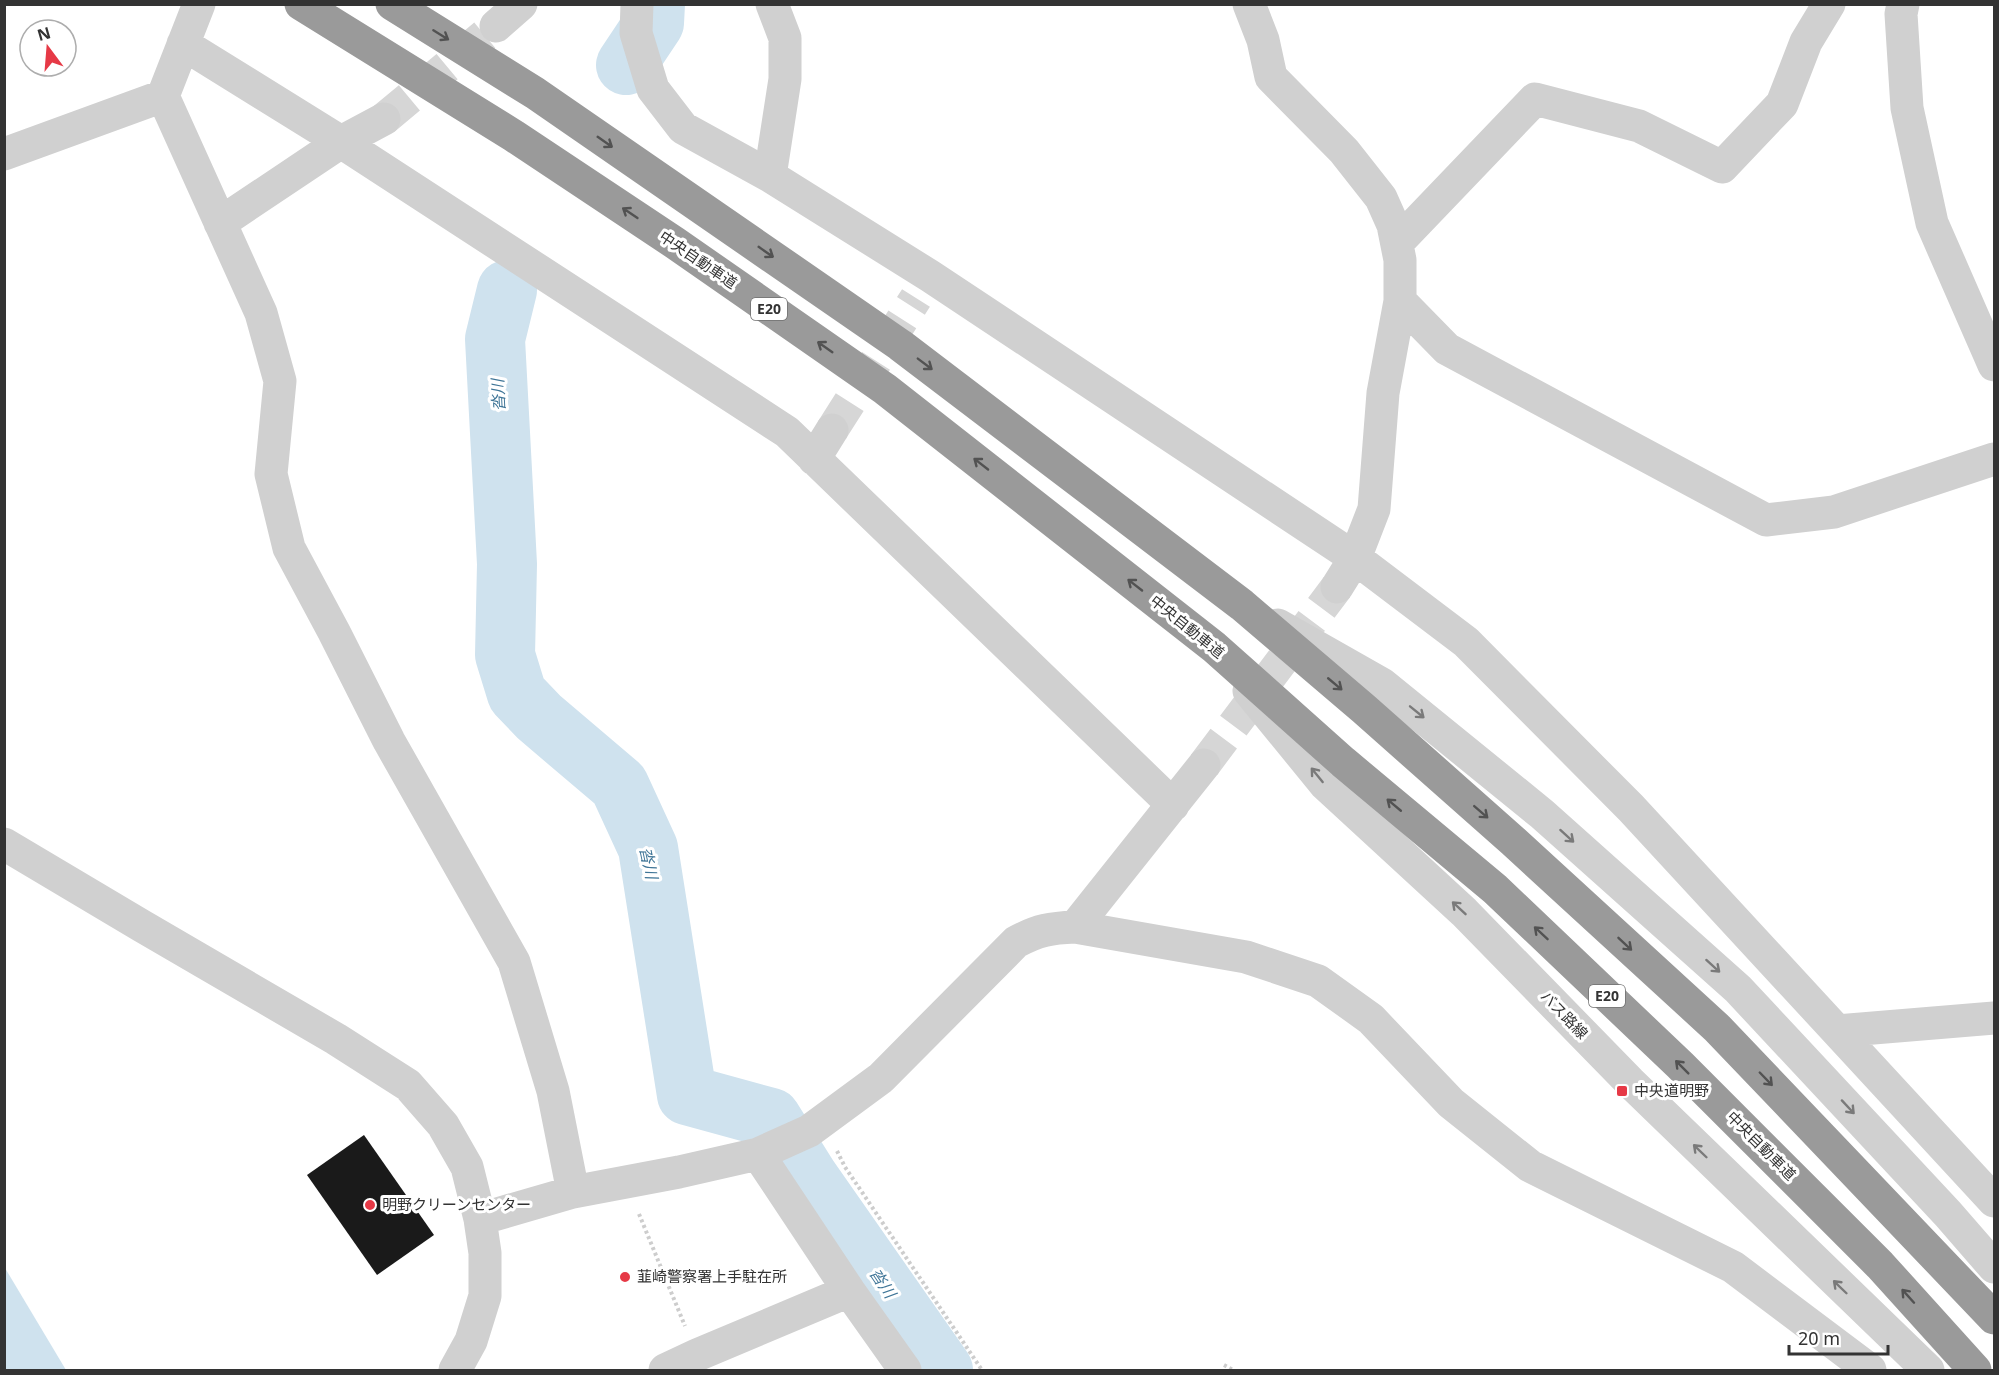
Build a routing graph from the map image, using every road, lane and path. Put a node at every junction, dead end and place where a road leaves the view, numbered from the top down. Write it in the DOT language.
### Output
graph roads {
  1 [pos="199,4"];
  2 [pos="301,4"];
  3 [pos="392,4"];
  4 [pos="520,4"];
  5 [pos="637,4"];
  6 [pos="772,4"];
  7 [pos="1249,4"];
  8 [pos="1829,4"];
  9 [pos="1903,4"];
  10 [pos="496,26"];
  11 [pos="183,44"];
  12 [pos="163,96"];
  13 [pos="384,119"];
  14 [pos="340,142"];
  15 [pos="4,153"];
  16 [pos="770,176"];
  17 [pos="220,223"];
  18 [pos="1397,243"];
  19 [pos="1400,301"];
  20 [pos="1995,365"];
  21 [pos="832,430"];
  22 [pos="814,459"];
  23 [pos="1995,459"];
  24 [pos="1355,558"];
  25 [pos="1337,587"];
  26 [pos="1242,605"];
  27 [pos="1214,647"];
  28 [pos="1204,765"];
  29 [pos="1173,805"];
  30 [pos="4,844"];
  31 [pos="1075,927"];
  32 [pos="1995,1018"];
  33 [pos="1837,1031"];
  34 [pos="816,1126"];
  35 [pos="764,1151"];
  36 [pos="626,1181"];
  37 [pos="573,1192"];
  38 [pos="1995,1201"];
  39 [pos="480,1219"];
  40 [pos="1995,1267"];
  41 [pos="849,1291"];
  42 [pos="1995,1318"];
  43 [pos="697,1355"];
  44 [pos="1224,1365"];
  45 [pos="454,1371"];
  46 [pos="665,1371"];
  47 [pos="905,1371"];
  48 [pos="982,1371"];
  49 [pos="1233,1371"];
  50 [pos="1870,1371"];
  51 [pos="1928,1371"];
  52 [pos="1975,1371"];
  1 -- 11 [label="street"];
  27 -- 2 [label="highway, 中央自動車道 / E20, one-way"];
  3 -- 26 [label="highway, one-way"];
  4 -- 10 [label="street"];
  5 -- 16 [label="street"];
  6 -- 16 [label="street"];
  7 -- 18 [label="street"];
  8 -- 18 [label="street"];
  9 -- 20 [label="street"];
  11 -- 12 [label="street"];
  11 -- 14 [label="street"];
  12 -- 15 [label="street"];
  12 -- 17 [label="street"];
  13 -- 14 [label="street"];
  14 -- 17 [label="street"];
  14 -- 22 [label="street"];
  16 -- 24 [label="street"];
  17 -- 37 [label="street"];
  18 -- 19 [label="street"];
  19 -- 23 [label="street"];
  19 -- 24 [label="street"];
  21 -- 22 [label="street"];
  22 -- 29 [label="street"];
  24 -- 25 [label="street"];
  24 -- 33 [label="street"];
  26 -- 40 [label="street, one-way"];
  26 -- 42 [label="highway, one-way"];
  51 -- 27 [label="street, バス路線, one-way"];
  52 -- 27 [label="highway, 中央自動車道 / E20, one-way"];
  28 -- 29 [label="street"];
  29 -- 31 [label="street"];
  30 -- 39 [label="street"];
  31 -- 34 [label="street"];
  31 -- 50 [label="street"];
  32 -- 33 [label="street"];
  33 -- 38 [label="street"];
  34 -- 35 [label="street"];
  34 -- 48 [label="path"];
  35 -- 36 [label="street"];
  35 -- 41 [label="street"];
  36 -- 37 [label="street"];
  36 -- 43 [label="path"];
  37 -- 39 [label="street"];
  39 -- 45 [label="street"];
  41 -- 43 [label="street"];
  41 -- 47 [label="street"];
  43 -- 46 [label="street"];
  44 -- 49 [label="path"];
}
